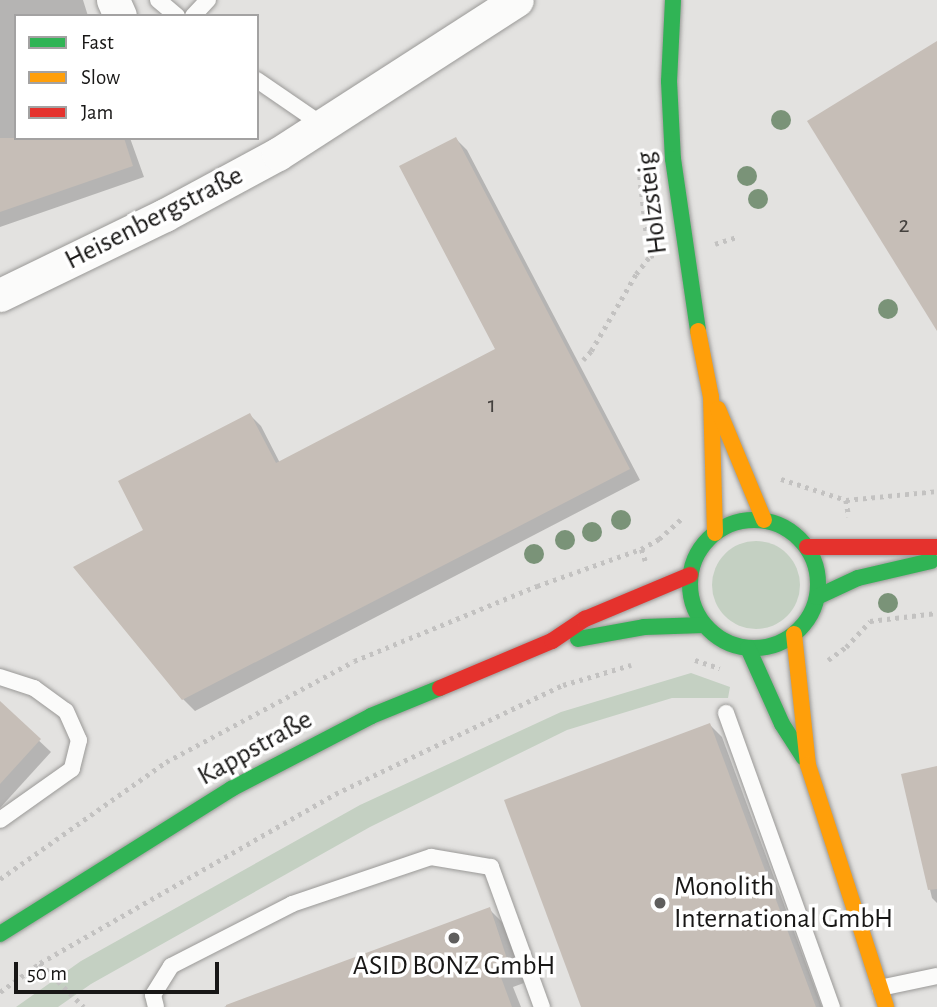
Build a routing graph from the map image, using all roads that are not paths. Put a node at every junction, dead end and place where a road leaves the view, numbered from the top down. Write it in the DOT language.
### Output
graph roads {
  1 [pos="158,0"];
  2 [pos="208,0"];
  3 [pos="517,0"];
  4 [pos="673,0"];
  5 [pos="175,14"];
  6 [pos="195,14"];
  7 [pos="259,81"];
  8 [pos="324,126"];
  9 [pos="267,146"];
  10 [pos="0,295"];
  11 [pos="711,397"];
  12 [pos="764,520"];
  13 [pos="715,533"];
  14 [pos="807,547"];
  15 [pos="937,547"];
  16 [pos="937,559"];
  17 [pos="690,575"];
  18 [pos="817,597"];
  19 [pos="704,625"];
  20 [pos="794,634"];
  21 [pos="552,641"];
  22 [pos="748,648"];
  23 [pos="0,677"];
  24 [pos="726,713"];
  25 [pos="808,765"];
  26 [pos="0,820"];
  27 [pos="0,934"];
  28 [pos="937,976"];
  29 [pos="880,988"];
  30 [pos="156,1007"];
  31 [pos="542,1007"];
  32 [pos="832,1007"];
  33 [pos="886,1007"];
  1 -- 5 [label="lane"];
  2 -- 6 [label="lane"];
  3 -- 8 [label="street, Heisenbergstraße"];
  4 -- 11 [label="street, Holzsteig"];
  7 -- 8 [label="lane"];
  8 -- 9 [label="street, Heisenbergstraße"];
  9 -- 10 [label="street, Heisenbergstraße"];
  11 -- 12 [label="street, Holzsteig"];
  11 -- 13 [label="street, Holzsteig"];
  12 -- 13 [label="street"];
  12 -- 14 [label="street"];
  13 -- 17 [label="street"];
  14 -- 15 [label="street"];
  14 -- 18 [label="street"];
  16 -- 18 [label="street"];
  17 -- 19 [label="street"];
  17 -- 21 [label="street, Kappstraße"];
  18 -- 20 [label="street"];
  19 -- 21 [label="street, Kappstraße"];
  19 -- 22 [label="street"];
  20 -- 22 [label="street"];
  20 -- 25 [label="street"];
  21 -- 27 [label="street, Kappstraße"];
  22 -- 25 [label="street"];
  23 -- 26 [label="lane"];
  24 -- 32 [label="lane"];
  25 -- 29 [label="street"];
  28 -- 29 [label="lane"];
  29 -- 33 [label="street"];
  30 -- 31 [label="lane"];
}
